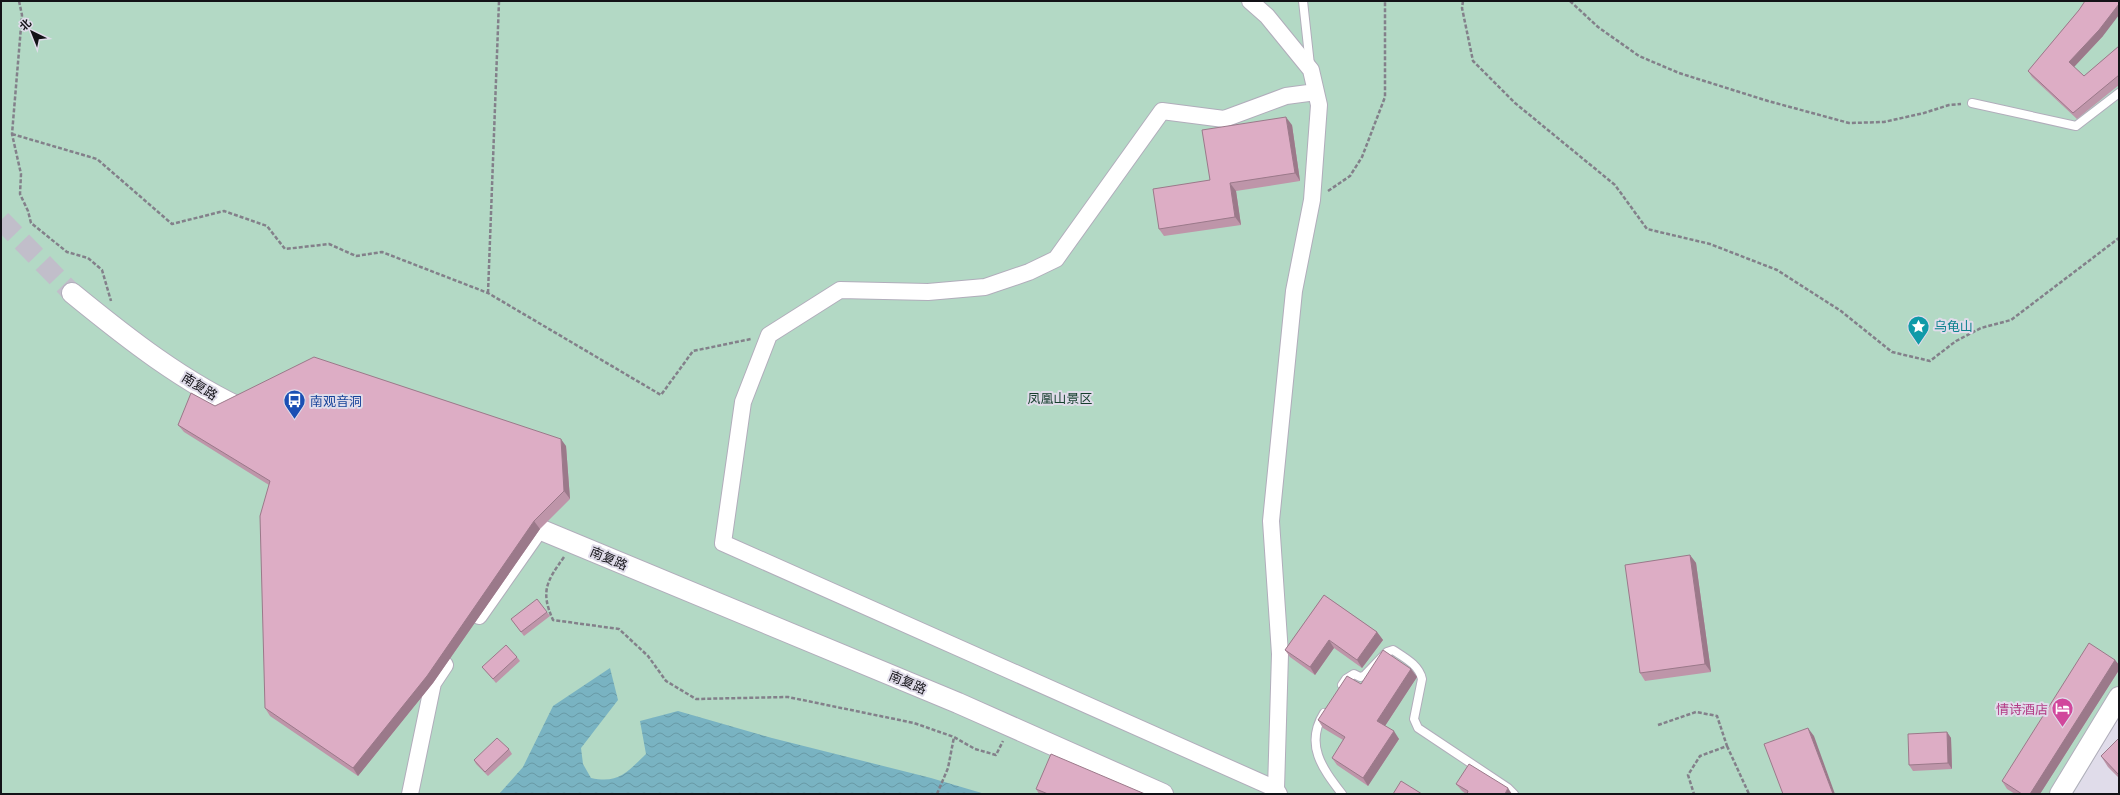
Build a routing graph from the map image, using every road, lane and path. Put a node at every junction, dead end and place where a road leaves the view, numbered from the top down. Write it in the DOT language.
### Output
graph roads {
  1 [pos="19,1"];
  2 [pos="498,1"];
  3 [pos="1250,1"];
  4 [pos="1303,1"];
  5 [pos="1384,1"];
  6 [pos="1463,1"];
  7 [pos="1570,1"];
  8 [pos="1311,70"];
  9 [pos="1316,92"];
  10 [pos="2119,93"];
  11 [pos="1972,103"];
  12 [pos="12,134"];
  13 [pos="1312,200"];
  14 [pos="2119,238"];
  15 [pos="72,293"];
  16 [pos="488,293"];
  17 [pos="112,303"];
  18 [pos="769,335"];
  19 [pos="262,418"];
  20 [pos="496,512"];
  21 [pos="540,529"];
  22 [pos="573,543"];
  23 [pos="468,632"];
  24 [pos="455,651"];
  25 [pos="1339,690"];
  26 [pos="2119,697"];
  27 [pos="1328,708"];
  28 [pos="1658,725"];
  29 [pos="1010,726"];
  30 [pos="954,737"];
  31 [pos="1727,746"];
  32 [pos="1278,792"];
  33 [pos="410,794"];
  34 [pos="937,794"];
  35 [pos="1163,794"];
  36 [pos="1342,794"];
  37 [pos="1514,794"];
  38 [pos="1694,794"];
  39 [pos="1749,794"];
  40 [pos="2060,794"];
  1 -- 12 [label="path"];
  2 -- 16 [label="path"];
  3 -- 8 [label="street"];
  4 -- 8 [label="lane"];
  5 -- 13 [label="path"];
  6 -- 14 [label="path"];
  7 -- 11 [label="path"];
  8 -- 9 [label="street"];
  9 -- 13 [label="street"];
  9 -- 18 [label="street"];
  10 -- 11 [label="lane"];
  12 -- 16 [label="path"];
  12 -- 17 [label="path"];
  13 -- 32 [label="street"];
  15 -- 19 [label="street, 南复路"];
  16 -- 18 [label="path"];
  18 -- 32 [label="street"];
  20 -- 21 [label="street, 南复路"];
  21 -- 22 [label="street, 南复路"];
  21 -- 23 [label="street"];
  22 -- 29 [label="street, 南复路"];
  22 -- 30 [label="path"];
  24 -- 33 [label="street"];
  25 -- 37 [label="lane"];
  26 -- 40 [label="street"];
  27 -- 36 [label="lane"];
  28 -- 31 [label="path"];
  29 -- 30 [label="path"];
  29 -- 35 [label="street, 南复路"];
  30 -- 34 [label="path"];
  31 -- 38 [label="path"];
  31 -- 39 [label="path"];
}
